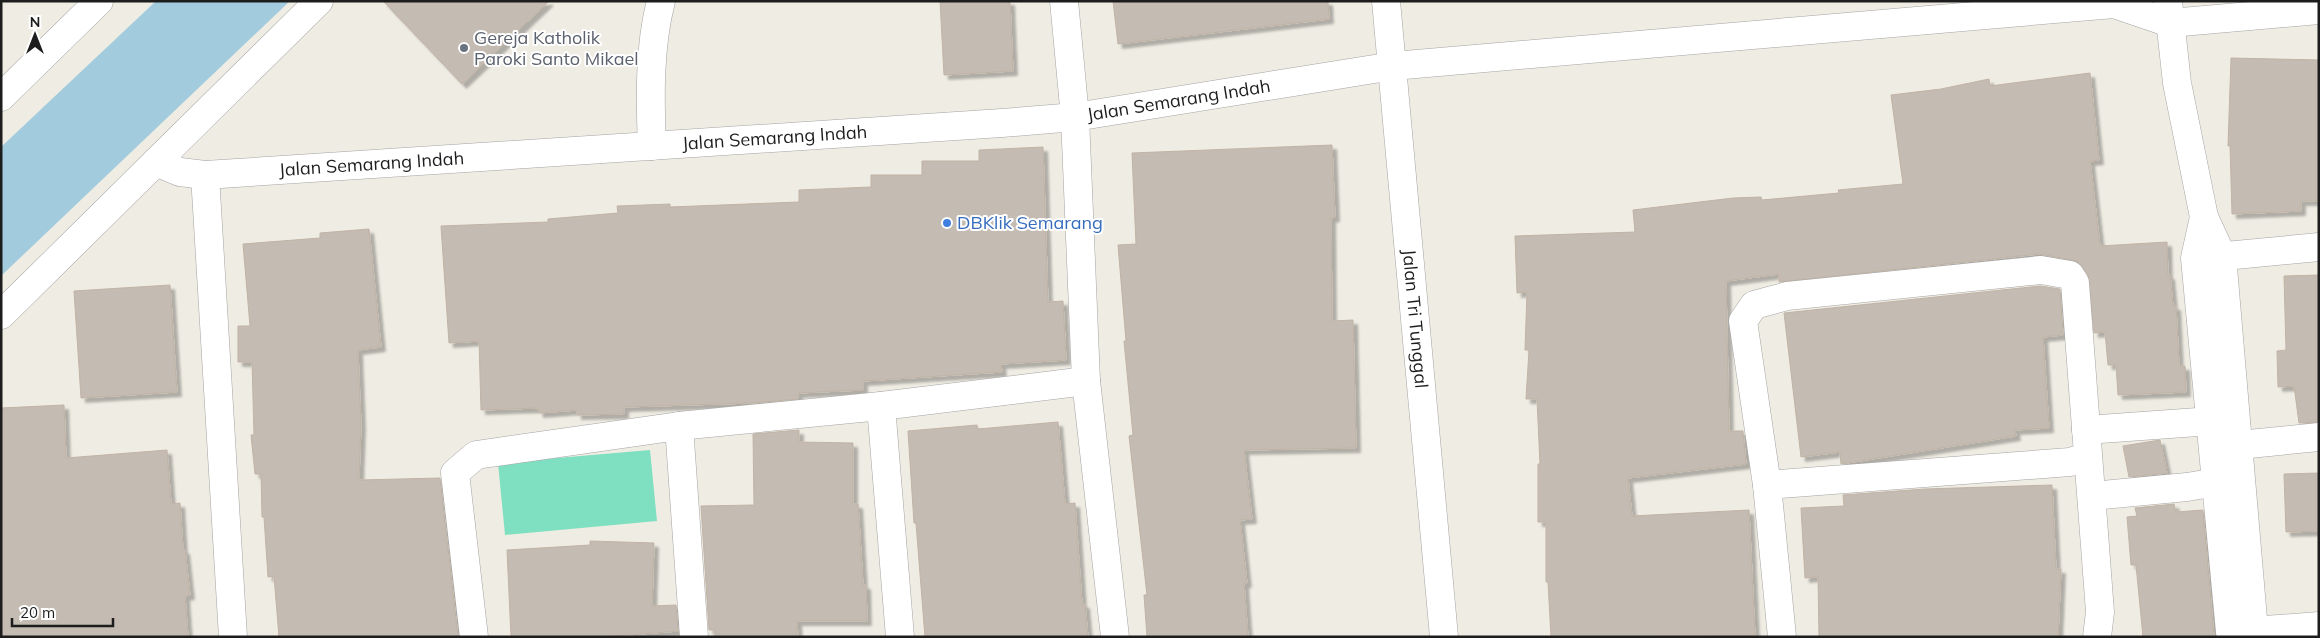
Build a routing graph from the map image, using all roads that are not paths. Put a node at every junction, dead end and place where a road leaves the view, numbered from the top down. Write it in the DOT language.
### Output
graph roads {
  1 [pos="99,1"];
  2 [pos="319,1"];
  3 [pos="661,1"];
  4 [pos="1064,1"];
  5 [pos="1386,1"];
  6 [pos="2117,2"];
  7 [pos="2319,10"];
  8 [pos="2169,12"];
  9 [pos="1393,66"];
  10 [pos="1,97"];
  11 [pos="1075,117"];
  12 [pos="652,146"];
  13 [pos="156,162"];
  14 [pos="205,175"];
  15 [pos="2204,217"];
  16 [pos="2319,247"];
  17 [pos="2222,256"];
  18 [pos="2195,258"];
  19 [pos="1,315"];
  20 [pos="1086,380"];
  21 [pos="881,406"];
  22 [pos="2212,421"];
  23 [pos="679,426"];
  24 [pos="2086,430"];
  25 [pos="2319,438"];
  26 [pos="2239,445"];
  27 [pos="2087,457"];
  28 [pos="2217,482"];
  29 [pos="1767,485"];
  30 [pos="2092,496"];
  31 [pos="2319,626"];
  32 [pos="2242,634"];
  33 [pos="234,637"];
  34 [pos="474,637"];
  35 [pos="694,637"];
  36 [pos="900,637"];
  37 [pos="1115,637"];
  38 [pos="1444,637"];
  39 [pos="1782,637"];
  40 [pos="2097,637"];
  1 -- 10 [label="street"];
  2 -- 13 [label="street"];
  3 -- 12 [label="street"];
  4 -- 11 [label="street"];
  5 -- 9 [label="street, Jalan Tri Tunggal"];
  6 -- 8 [label="street"];
  6 -- 9 [label="street, Jalan Semarang Indah"];
  7 -- 8 [label="street"];
  8 -- 15 [label="street"];
  9 -- 11 [label="street, Jalan Semarang Indah"];
  9 -- 38 [label="street, Jalan Tri Tunggal"];
  11 -- 12 [label="street, Jalan Semarang Indah"];
  11 -- 20 [label="street"];
  12 -- 14 [label="street, Jalan Semarang Indah"];
  13 -- 14 [label="street, Jalan Semarang Indah"];
  13 -- 19 [label="street"];
  14 -- 33 [label="street"];
  15 -- 17 [label="street"];
  15 -- 18 [label="street"];
  16 -- 17 [label="street"];
  17 -- 18 [label="street"];
  17 -- 26 [label="street"];
  18 -- 22 [label="street"];
  20 -- 21 [label="street"];
  20 -- 37 [label="street"];
  21 -- 23 [label="street"];
  21 -- 36 [label="street"];
  22 -- 24 [label="street"];
  22 -- 28 [label="street"];
  23 -- 34 [label="street"];
  23 -- 35 [label="street"];
  24 -- 27 [label="street"];
  24 -- 29 [label="street"];
  25 -- 26 [label="street"];
  26 -- 32 [label="street"];
  27 -- 29 [label="street"];
  27 -- 30 [label="street"];
  28 -- 30 [label="street"];
  28 -- 32 [label="street"];
  29 -- 39 [label="street"];
  30 -- 40 [label="street"];
  31 -- 32 [label="street"];
}
